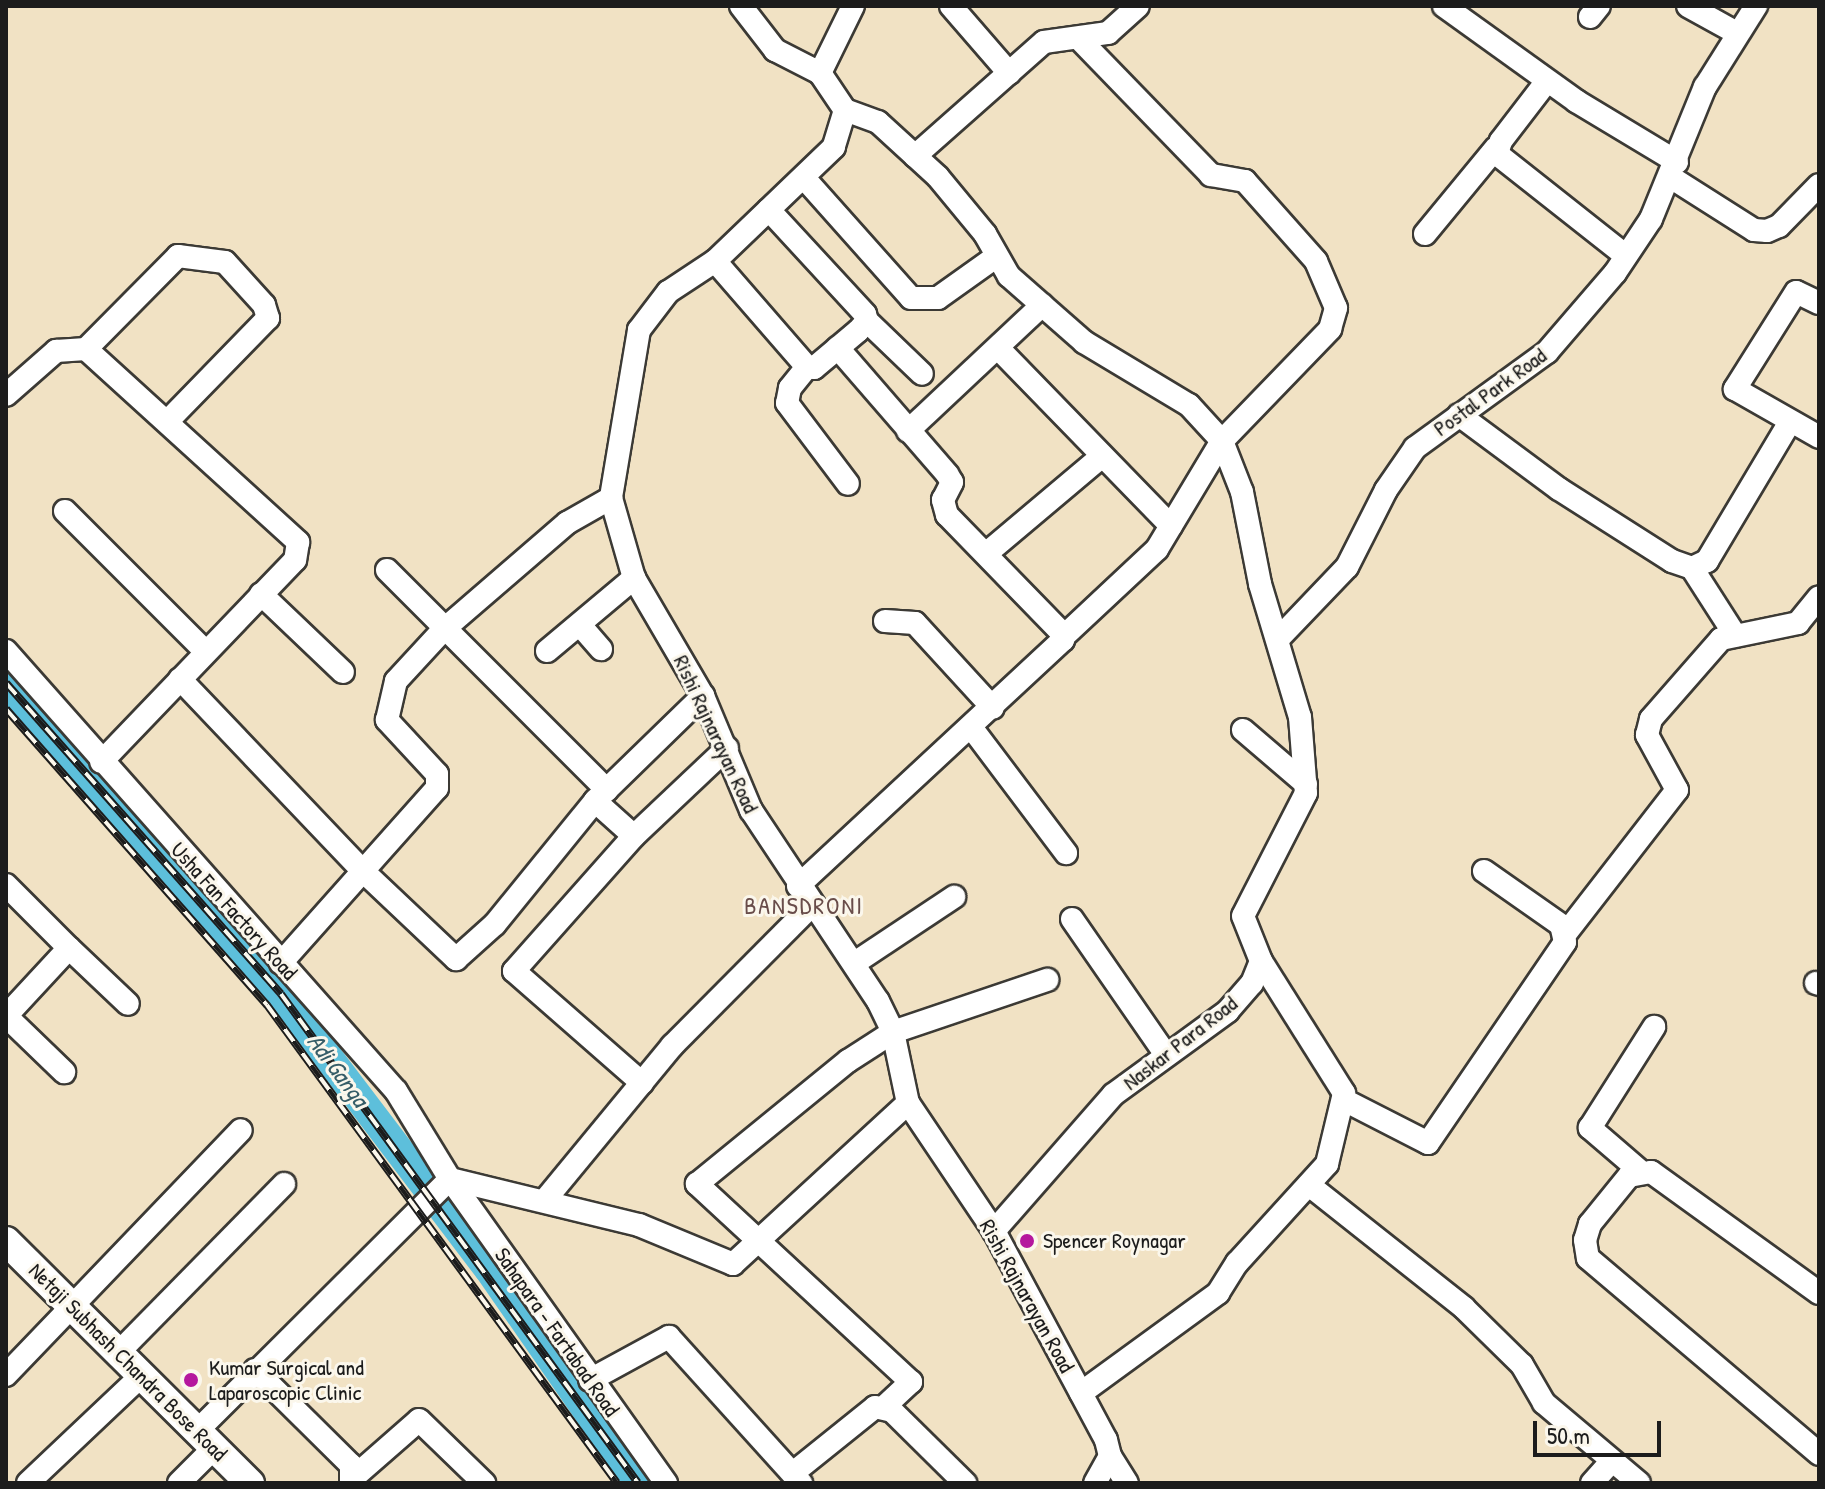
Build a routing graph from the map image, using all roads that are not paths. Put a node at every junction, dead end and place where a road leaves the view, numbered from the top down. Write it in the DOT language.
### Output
graph roads {
  1 [pos="741,6"];
  2 [pos="853,6"];
  3 [pos="951,6"];
  4 [pos="1138,6"];
  5 [pos="1688,6"];
  6 [pos="1756,6"];
  7 [pos="1456,10"];
  8 [pos="1737,33"];
  9 [pos="1079,39"];
  10 [pos="820,73"];
  11 [pos="1009,73"];
  12 [pos="1547,81"];
  13 [pos="845,110"];
  14 [pos="1496,148"];
  15 [pos="915,156"];
  16 [pos="1674,170"];
  17 [pos="805,179"];
  18 [pos="1819,185"];
  19 [pos="769,210"];
  20 [pos="1425,234"];
  21 [pos="1626,256"];
  22 [pos="994,258"];
  23 [pos="715,261"];
  24 [pos="1819,303"];
  25 [pos="1042,305"];
  26 [pos="867,321"];
  27 [pos="838,348"];
  28 [pos="998,348"];
  29 [pos="86,349"];
  30 [pos="807,367"];
  31 [pos="922,374"];
  32 [pos="6,395"];
  33 [pos="1459,415"];
  34 [pos="167,422"];
  35 [pos="1790,422"];
  36 [pos="908,431"];
  37 [pos="1819,437"];
  38 [pos="1222,441"];
  39 [pos="1101,457"];
  40 [pos="848,484"];
  41 [pos="611,498"];
  42 [pos="65,511"];
  43 [pos="1171,526"];
  44 [pos="987,553"];
  45 [pos="1692,568"];
  46 [pos="387,570"];
  47 [pos="634,578"];
  48 [pos="261,594"];
  49 [pos="1819,597"];
  50 [pos="885,621"];
  51 [pos="580,625"];
  52 [pos="443,630"];
  53 [pos="1735,635"];
  54 [pos="1063,637"];
  55 [pos="1280,637"];
  56 [pos="601,649"];
  57 [pos="6,651"];
  58 [pos="205,651"];
  59 [pos="547,651"];
  60 [pos="343,672"];
  61 [pos="180,679"];
  62 [pos="703,696"];
  63 [pos="993,708"];
  64 [pos="971,727"];
  65 [pos="1243,730"];
  66 [pos="727,748"];
  67 [pos="101,762"];
  68 [pos="1306,784"];
  69 [pos="601,795"];
  70 [pos="634,836"];
  71 [pos="1066,853"];
  72 [pos="1484,871"];
  73 [pos="364,872"];
  74 [pos="6,885"];
  75 [pos="798,886"];
  76 [pos="954,897"];
  77 [pos="812,905"];
  78 [pos="1072,919"];
  79 [pos="1566,933"];
  80 [pos="69,948"];
  81 [pos="1261,961"];
  82 [pos="856,962"];
  83 [pos="281,963"];
  84 [pos="1047,980"];
  85 [pos="128,1004"];
  86 [pos="1654,1027"];
  87 [pos="893,1032"];
  88 [pos="1166,1055"];
  89 [pos="64,1072"];
  90 [pos="642,1083"];
  91 [pos="1346,1101"];
  92 [pos="908,1103"];
  93 [pos="241,1130"];
  94 [pos="1639,1170"];
  95 [pos="450,1179"];
  96 [pos="284,1184"];
  97 [pos="1309,1185"];
  98 [pos="545,1200"];
  99 [pos="994,1231"];
  100 [pos="6,1241"];
  101 [pos="759,1246"];
  102 [pos="1819,1293"];
  103 [pos="70,1305"];
  104 [pos="118,1353"];
  105 [pos="255,1370"];
  106 [pos="6,1375"];
  107 [pos="141,1376"];
  108 [pos="590,1380"];
  109 [pos="1081,1393"];
  110 [pos="884,1407"];
  111 [pos="205,1440"];
  112 [pos="1819,1454"];
  113 [pos="1110,1456"];
  114 [pos="1610,1463"];
  115 [pos="797,1478"];
  116 [pos="352,1480"];
  117 [pos="28,1483"];
  118 [pos="179,1483"];
  119 [pos="250,1483"];
  120 [pos="484,1483"];
  121 [pos="666,1483"];
  122 [pos="965,1483"];
  123 [pos="1095,1483"];
  124 [pos="1127,1483"];
  125 [pos="1592,1483"];
  126 [pos="1639,1483"];
  1 -- 10 [label="street"];
  2 -- 10 [label="street"];
  3 -- 11 [label="street"];
  4 -- 9 [label="street"];
  5 -- 8 [label="street"];
  6 -- 8 [label="street, Postal Park Road"];
  7 -- 12 [label="street"];
  8 -- 16 [label="street, Postal Park Road"];
  9 -- 11 [label="street"];
  9 -- 38 [label="street"];
  10 -- 13 [label="street"];
  11 -- 15 [label="street"];
  12 -- 14 [label="street"];
  12 -- 16 [label="street"];
  13 -- 15 [label="street"];
  13 -- 17 [label="street, Rishi Rajnarayan Road"];
  14 -- 20 [label="street"];
  14 -- 21 [label="street"];
  15 -- 22 [label="street"];
  16 -- 18 [label="street"];
  16 -- 21 [label="street, Postal Park Road"];
  17 -- 19 [label="street, Rishi Rajnarayan Road"];
  17 -- 22 [label="street"];
  19 -- 23 [label="street, Rishi Rajnarayan Road"];
  19 -- 26 [label="street"];
  21 -- 33 [label="street, Postal Park Road"];
  22 -- 25 [label="street"];
  23 -- 30 [label="street"];
  23 -- 41 [label="street, Rishi Rajnarayan Road"];
  24 -- 35 [label="street"];
  25 -- 28 [label="street"];
  25 -- 38 [label="street"];
  26 -- 27 [label="street"];
  26 -- 31 [label="street"];
  27 -- 30 [label="street"];
  27 -- 36 [label="street"];
  28 -- 36 [label="street"];
  28 -- 39 [label="street"];
  29 -- 32 [label="street"];
  29 -- 34 [label="street"];
  29 -- 34 [label="street"];
  30 -- 40 [label="street"];
  33 -- 45 [label="street"];
  33 -- 55 [label="street, Postal Park Road"];
  34 -- 48 [label="street"];
  35 -- 37 [label="street"];
  35 -- 45 [label="street"];
  36 -- 44 [label="street"];
  38 -- 43 [label="street"];
  38 -- 55 [label="street"];
  39 -- 43 [label="street"];
  39 -- 44 [label="street"];
  41 -- 47 [label="street, Rishi Rajnarayan Road"];
  41 -- 52 [label="street"];
  42 -- 58 [label="street"];
  43 -- 54 [label="street"];
  44 -- 54 [label="street"];
  45 -- 53 [label="street"];
  46 -- 52 [label="street"];
  47 -- 51 [label="street"];
  47 -- 62 [label="street, Rishi Rajnarayan Road"];
  48 -- 58 [label="street"];
  48 -- 60 [label="street"];
  49 -- 53 [label="street"];
  50 -- 63 [label="street"];
  51 -- 56 [label="street"];
  51 -- 59 [label="street"];
  52 -- 69 [label="street"];
  52 -- 73 [label="street"];
  53 -- 79 [label="street"];
  54 -- 63 [label="street"];
  55 -- 68 [label="street"];
  57 -- 67 [label="street, Usha Fan Factory Road"];
  58 -- 61 [label="street"];
  61 -- 67 [label="street"];
  61 -- 73 [label="street"];
  62 -- 66 [label="street, Rishi Rajnarayan Road"];
  62 -- 69 [label="street"];
  63 -- 64 [label="street"];
  64 -- 71 [label="street"];
  64 -- 75 [label="street"];
  65 -- 68 [label="street"];
  66 -- 70 [label="street"];
  66 -- 75 [label="street, Rishi Rajnarayan Road"];
  67 -- 83 [label="street, Usha Fan Factory Road"];
  68 -- 81 [label="street"];
  69 -- 70 [label="street"];
  69 -- 73 [label="street"];
  70 -- 90 [label="street"];
  72 -- 79 [label="street"];
  73 -- 83 [label="street"];
  74 -- 80 [label="street"];
  75 -- 77 [label="street, Rishi Rajnarayan Road"];
  76 -- 82 [label="street"];
  77 -- 82 [label="street, Rishi Rajnarayan Road"];
  77 -- 90 [label="street"];
  78 -- 88 [label="street"];
  79 -- 91 [label="street"];
  80 -- 85 [label="street"];
  80 -- 89 [label="street"];
  81 -- 88 [label="street, Naskar Para Road"];
  81 -- 91 [label="street"];
  82 -- 87 [label="street, Rishi Rajnarayan Road"];
  83 -- 95 [label="street, Usha Fan Factory Road"];
  84 -- 87 [label="street"];
  86 -- 94 [label="street"];
  87 -- 92 [label="street, Rishi Rajnarayan Road"];
  87 -- 101 [label="street"];
  88 -- 99 [label="street, Naskar Para Road"];
  90 -- 98 [label="street"];
  91 -- 97 [label="street"];
  92 -- 99 [label="street, Rishi Rajnarayan Road"];
  92 -- 101 [label="street"];
  93 -- 103 [label="street"];
  94 -- 102 [label="street"];
  94 -- 112 [label="street"];
  95 -- 98 [label="street"];
  95 -- 105 [label="street"];
  95 -- 108 [label="street, Sahapara - Fartabad Road"];
  96 -- 104 [label="street"];
  97 -- 109 [label="street"];
  97 -- 114 [label="street"];
  98 -- 101 [label="street"];
  99 -- 109 [label="street, Rishi Rajnarayan Road"];
  100 -- 103 [label="main road, Netaji Subhash Chandra Bose Road"];
  101 -- 110 [label="street"];
  103 -- 104 [label="main road, Netaji Subhash Chandra Bose Road"];
  103 -- 106 [label="street"];
  104 -- 107 [label="main road, Netaji Subhash Chandra Bose Road"];
  105 -- 111 [label="street"];
  105 -- 116 [label="street"];
  107 -- 111 [label="main road, Netaji Subhash Chandra Bose Road"];
  107 -- 117 [label="street"];
  108 -- 115 [label="street"];
  108 -- 121 [label="street, Sahapara - Fartabad Road"];
  109 -- 113 [label="street, Rishi Rajnarayan Road"];
  110 -- 115 [label="street"];
  110 -- 122 [label="street"];
  111 -- 118 [label="street"];
  111 -- 119 [label="main road, Netaji Subhash Chandra Bose Road"];
  113 -- 123 [label="street"];
  113 -- 124 [label="street, Rishi Rajnarayan Road"];
  114 -- 125 [label="street"];
  114 -- 126 [label="street"];
  116 -- 120 [label="street"];
}
